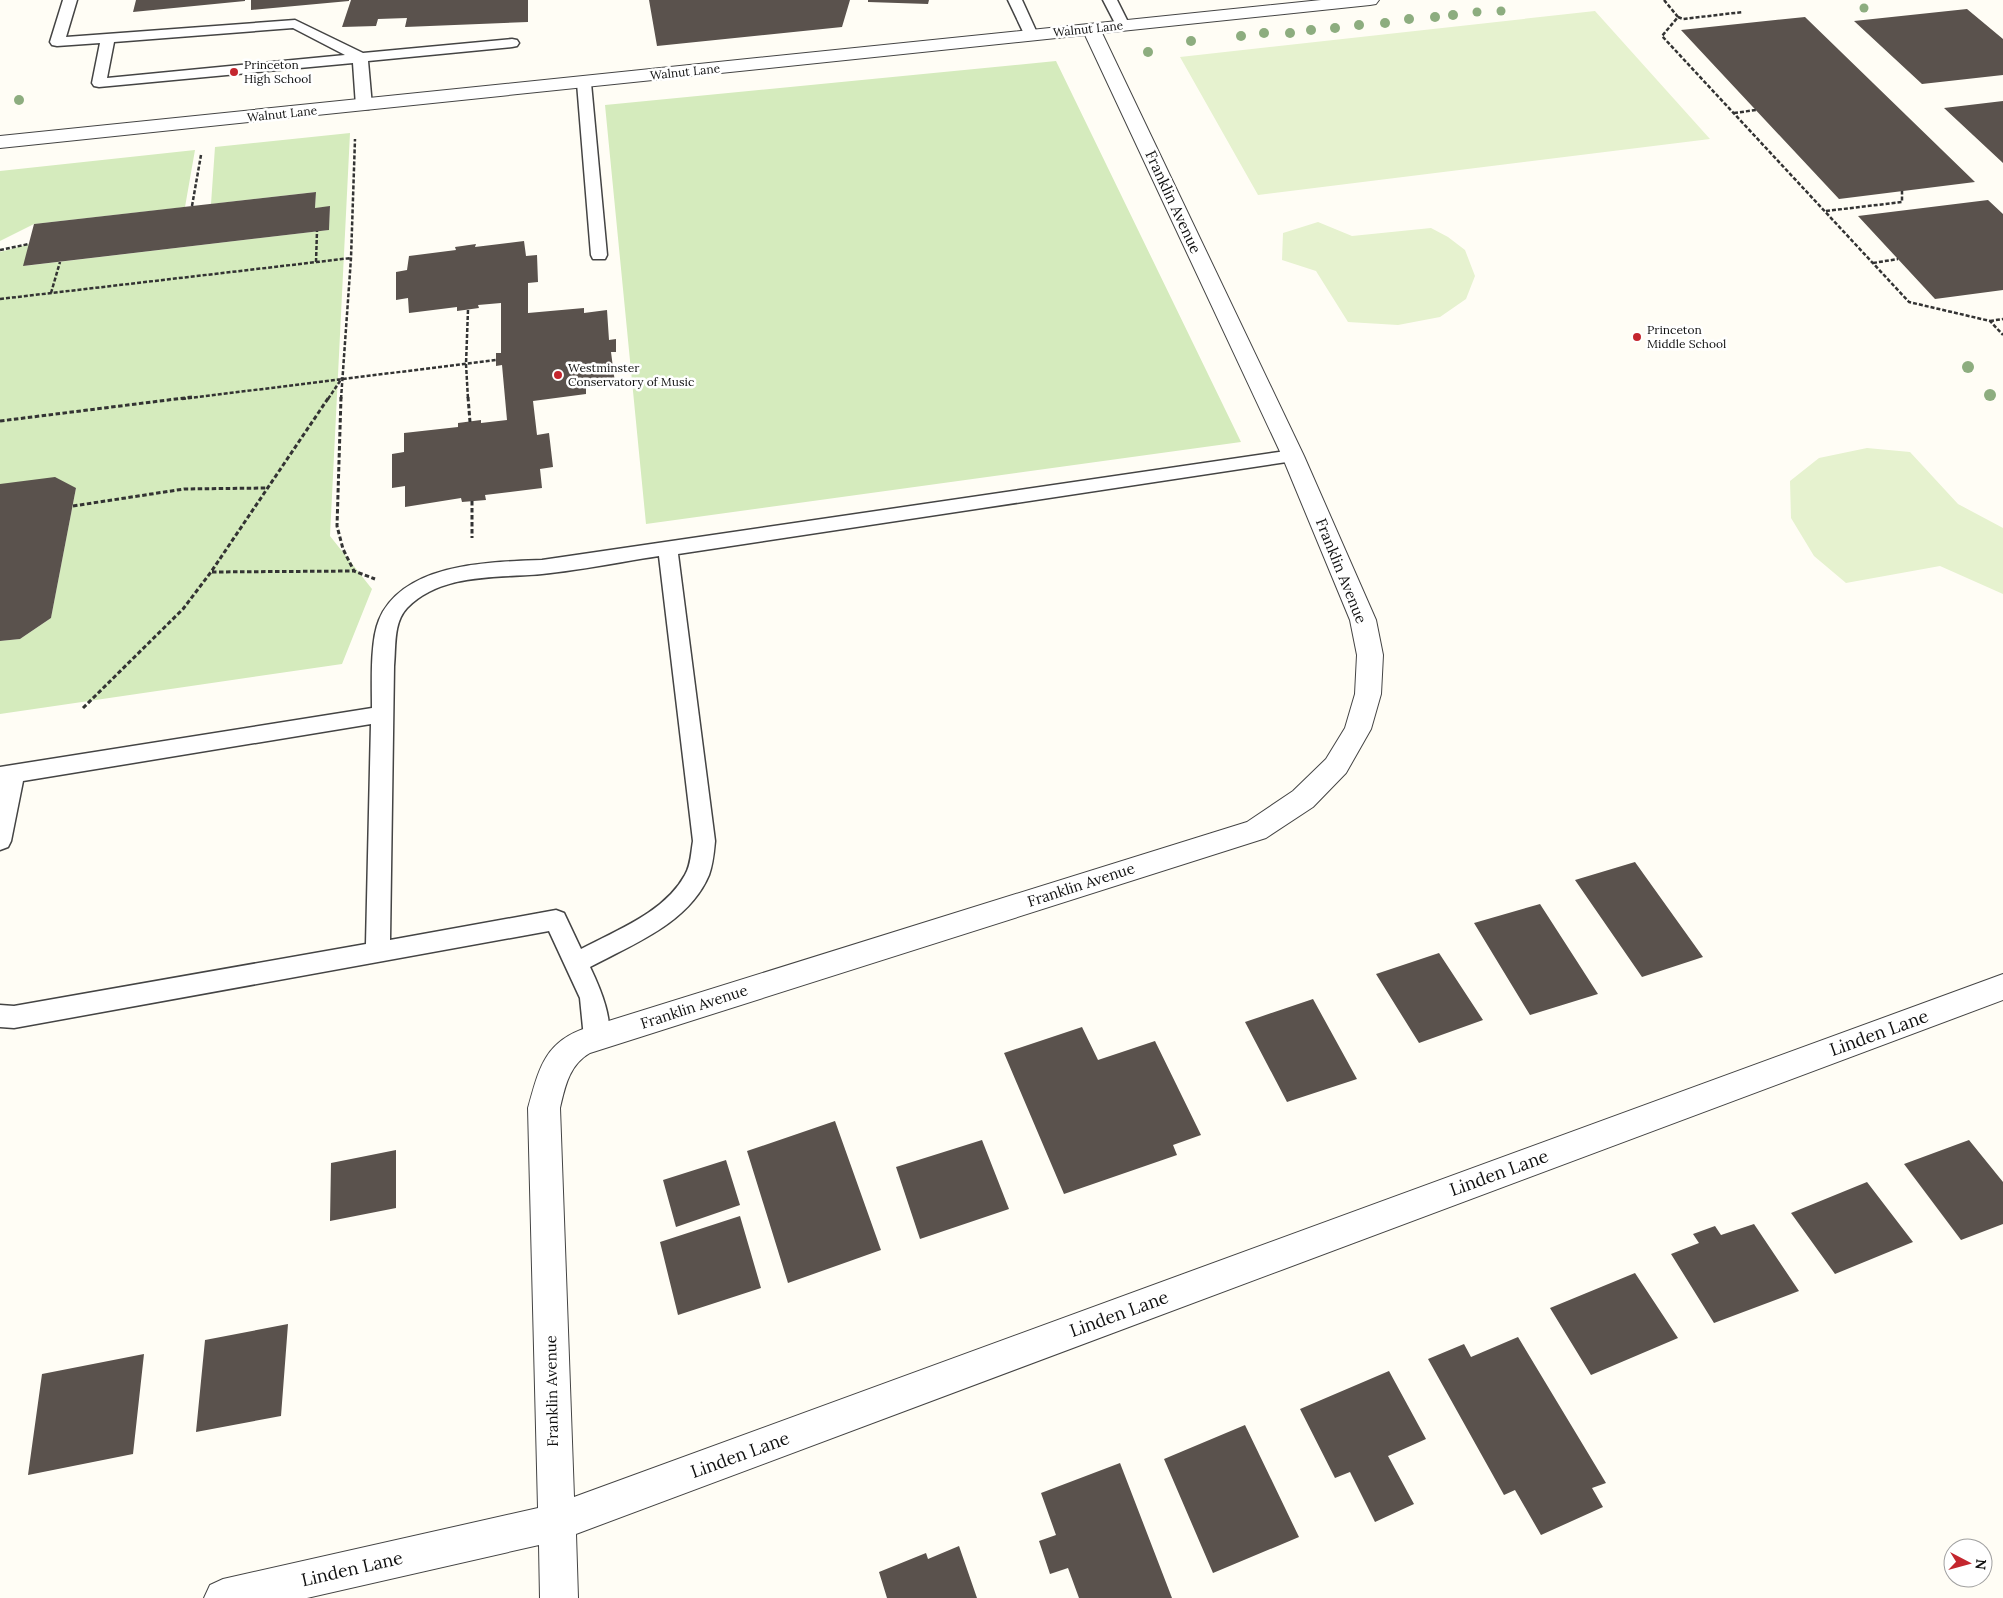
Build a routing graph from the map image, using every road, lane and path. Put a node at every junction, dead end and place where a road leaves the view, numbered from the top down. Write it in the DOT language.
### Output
graph roads {
  1 [pos="70,0"];
  2 [pos="1015,0"];
  3 [pos="1110,0"];
  4 [pos="1370,0"];
  5 [pos="1664,0"];
  6 [pos="1743,12"];
  7 [pos="1678,17"];
  8 [pos="1123,26"];
  9 [pos="1091,29"];
  10 [pos="1031,35"];
  11 [pos="108,38"];
  12 [pos="512,43"];
  13 [pos="360,57"];
  14 [pos="584,83"];
  15 [pos="364,106"];
  16 [pos="1756,110"];
  17 [pos="1734,113"];
  18 [pos="355,136"];
  19 [pos="0,142"];
  20 [pos="201,152"];
  21 [pos="1902,191"];
  22 [pos="192,206"];
  23 [pos="1825,212"];
  24 [pos="317,231"];
  25 [pos="29,244"];
  26 [pos="0,250"];
  27 [pos="599,255"];
  28 [pos="351,258"];
  29 [pos="1898,258"];
  30 [pos="60,262"];
  31 [pos="316,262"];
  32 [pos="1872,263"];
  33 [pos="51,293"];
  34 [pos="0,299"];
  35 [pos="468,310"];
  36 [pos="2003,320"];
  37 [pos="1990,321"];
  38 [pos="2003,335"];
  39 [pos="496,360"];
  40 [pos="466,364"];
  41 [pos="342,378"];
  42 [pos="0,421"];
  43 [pos="470,422"];
  44 [pos="1293,456"];
  45 [pos="268,488"];
  46 [pos="472,501"];
  47 [pos="73,506"];
  48 [pos="472,544"];
  49 [pos="668,548"];
  50 [pos="354,571"];
  51 [pos="211,572"];
  52 [pos="378,580"];
  53 [pos="83,708"];
  54 [pos="383,714"];
  55 [pos="7,775"];
  56 [pos="0,841"];
  57 [pos="378,952"];
  58 [pos="576,963"];
  59 [pos="2003,987"];
  60 [pos="0,1016"];
  61 [pos="597,1038"];
  62 [pos="555,1523"];
  63 [pos="223,1598"];
  64 [pos="559,1598"];
  1 -- 11 [label="lane"];
  2 -- 10 [label="lane"];
  3 -- 8 [label="lane"];
  4 -- 8 [label="street, Walnut Lane"];
  5 -- 7 [label="path"];
  6 -- 7 [label="path"];
  7 -- 17 [label="path"];
  8 -- 9 [label="street, Walnut Lane"];
  9 -- 10 [label="street, Walnut Lane"];
  9 -- 44 [label="street, Franklin Avenue"];
  10 -- 14 [label="street, Walnut Lane"];
  11 -- 13 [label="lane"];
  11 -- 13 [label="lane"];
  12 -- 13 [label="lane"];
  13 -- 15 [label="lane"];
  14 -- 15 [label="street, Walnut Lane"];
  14 -- 27 [label="lane"];
  15 -- 19 [label="street, Walnut Lane"];
  16 -- 17 [label="path"];
  17 -- 23 [label="path"];
  18 -- 28 [label="path"];
  20 -- 22 [label="path"];
  21 -- 23 [label="path"];
  23 -- 32 [label="path"];
  24 -- 31 [label="path"];
  25 -- 26 [label="path"];
  28 -- 31 [label="path"];
  28 -- 41 [label="path"];
  29 -- 32 [label="path"];
  30 -- 33 [label="path"];
  31 -- 33 [label="path"];
  32 -- 37 [label="path"];
  33 -- 34 [label="path"];
  35 -- 40 [label="path"];
  36 -- 37 [label="path"];
  37 -- 38 [label="path"];
  39 -- 40 [label="path"];
  40 -- 41 [label="path"];
  40 -- 43 [label="path"];
  41 -- 42 [label="path"];
  41 -- 45 [label="path"];
  41 -- 50 [label="path"];
  44 -- 49 [label="lane"];
  44 -- 61 [label="street, Franklin Avenue"];
  45 -- 47 [label="path"];
  45 -- 51 [label="path"];
  46 -- 48 [label="path"];
  49 -- 54 [label="lane"];
  49 -- 58 [label="lane"];
  50 -- 51 [label="path"];
  50 -- 52 [label="path"];
  51 -- 53 [label="path"];
  54 -- 55 [label="lane"];
  54 -- 57 [label="lane"];
  55 -- 56 [label="lane"];
  57 -- 58 [label="lane"];
  57 -- 60 [label="lane"];
  58 -- 61 [label="lane"];
  59 -- 62 [label="street, Linden Lane"];
  61 -- 62 [label="street, Franklin Avenue"];
  62 -- 63 [label="street, Linden Lane"];
  62 -- 64 [label="street, Franklin Avenue"];
}
